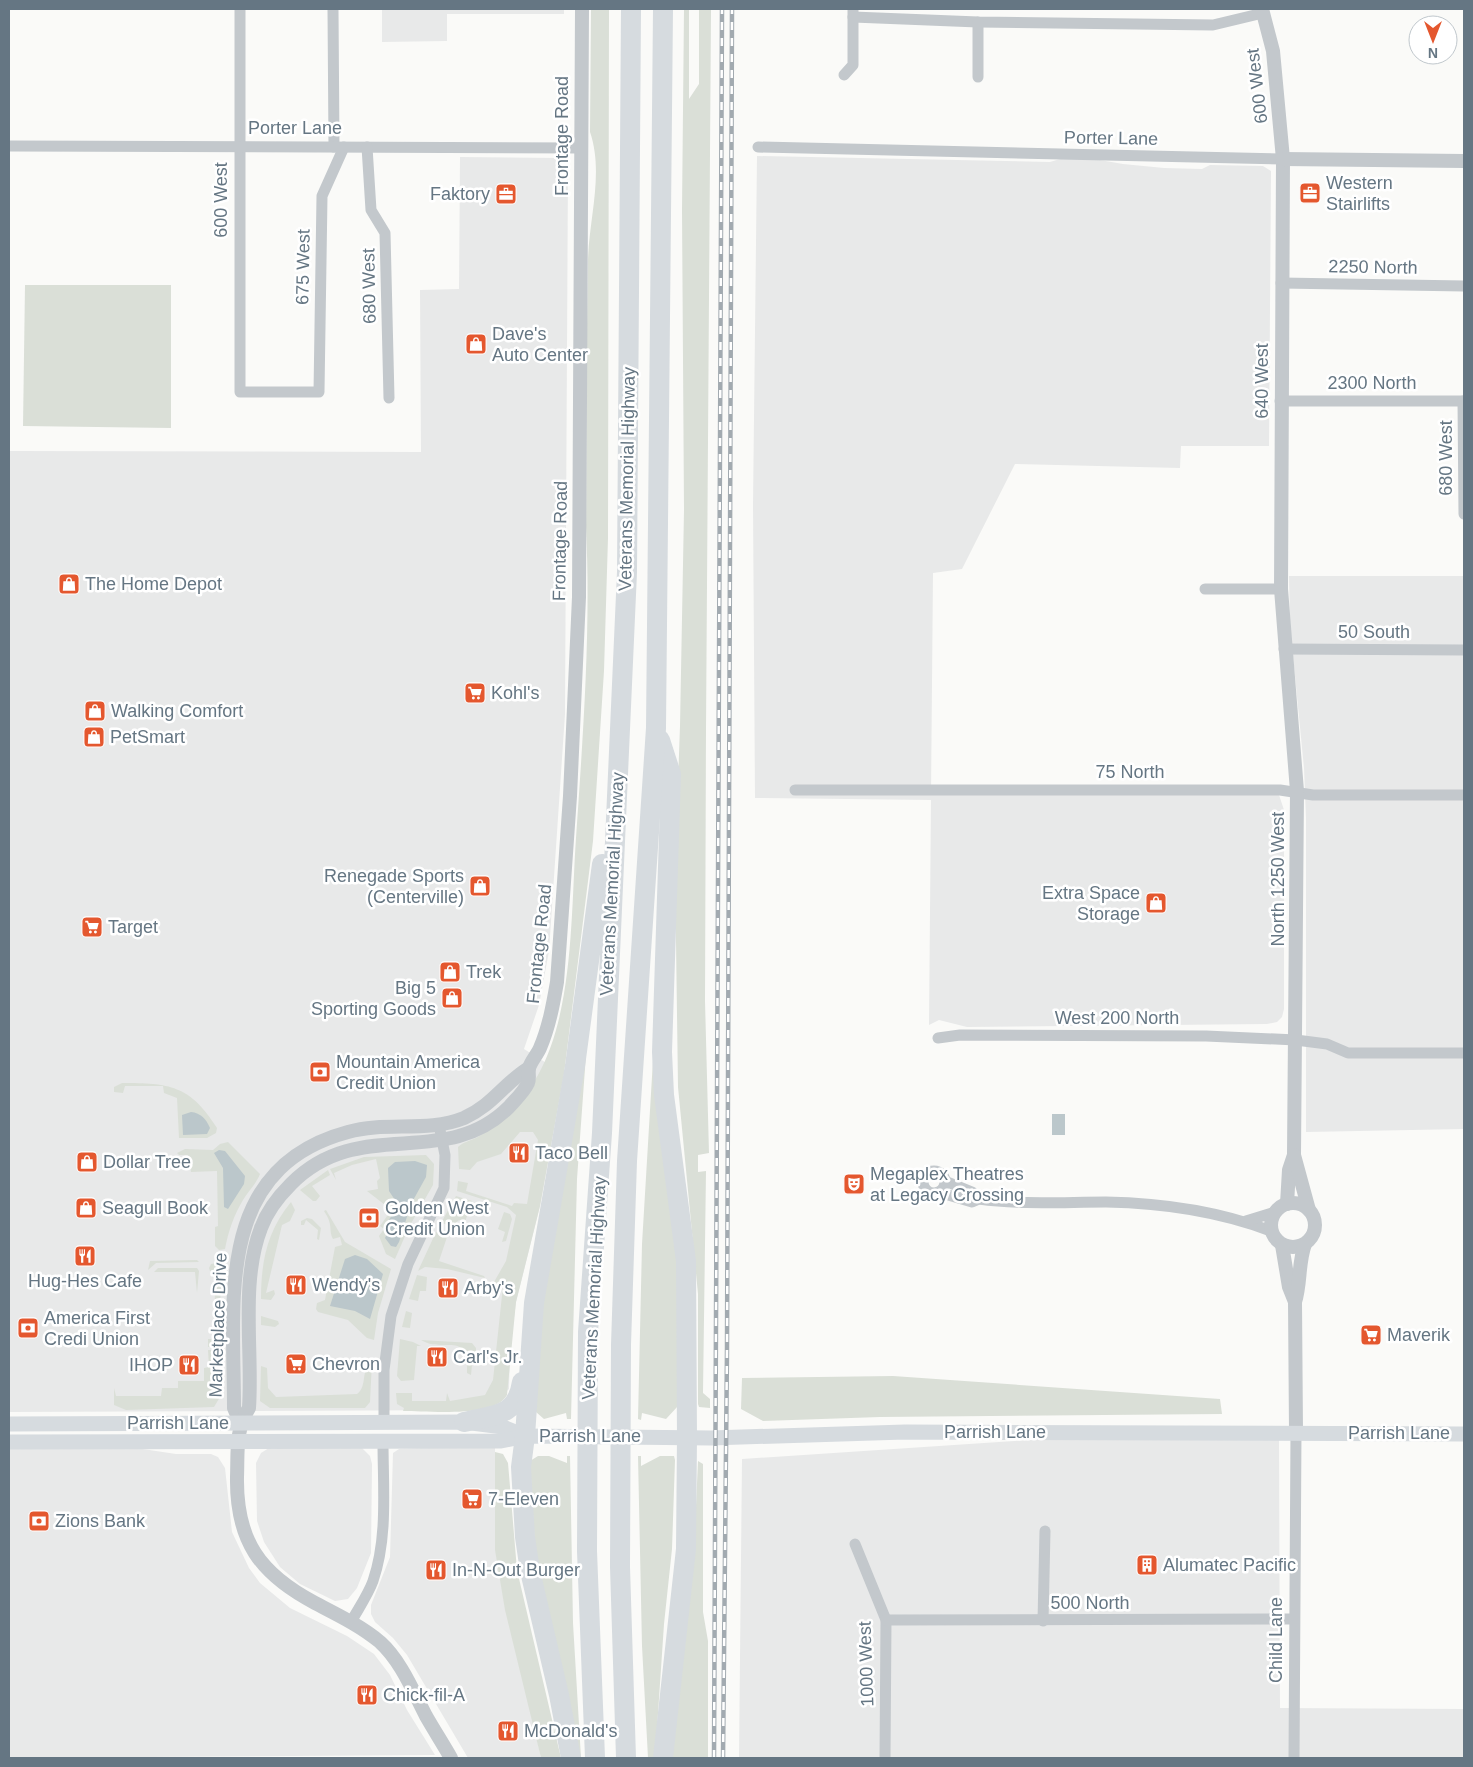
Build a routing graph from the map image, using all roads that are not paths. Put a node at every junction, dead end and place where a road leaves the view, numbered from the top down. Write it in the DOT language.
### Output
graph roads {
  1 [pos="240,9"];
  2 [pos="333,9"];
  3 [pos="582,9"];
  4 [pos="631,9"];
  5 [pos="663,9"];
  6 [pos="1263,11"];
  7 [pos="853,13"];
  8 [pos="978,22"];
  9 [pos="844,75"];
  10 [pos="978,78"];
  11 [pos="9,146"];
  12 [pos="239,147"];
  13 [pos="339,147"];
  14 [pos="758,147"];
  15 [pos="366,148"];
  16 [pos="581,148"];
  17 [pos="1283,159"];
  18 [pos="1464,161"];
  19 [pos="1280,283"];
  20 [pos="1464,286"];
  21 [pos="319,392"];
  22 [pos="389,398"];
  23 [pos="1280,401"];
  24 [pos="1464,401"];
  25 [pos="1464,514"];
  26 [pos="1280,589"];
  27 [pos="1205,590"];
  28 [pos="1281,604"];
  29 [pos="1284,650"];
  30 [pos="1464,650"];
  31 [pos="656,728"];
  32 [pos="619,748"];
  33 [pos="795,790"];
  34 [pos="1297,791"];
  35 [pos="1464,795"];
  36 [pos="938,1038"];
  37 [pos="1296,1040"];
  38 [pos="1464,1053"];
  39 [pos="529,1068"];
  40 [pos="438,1125"];
  41 [pos="442,1141"];
  42 [pos="1294,1155"];
  43 [pos="945,1181"];
  44 [pos="938,1192"];
  45 [pos="979,1199"];
  46 [pos="1287,1204"];
  47 [pos="1309,1210"];
  48 [pos="1275,1212"];
  49 [pos="1246,1221"];
  50 [pos="1271,1231"];
  51 [pos="1305,1244"];
  52 [pos="1282,1245"];
  53 [pos="540,1265"];
  54 [pos="1295,1302"];
  55 [pos="240,1422"];
  56 [pos="384,1422"];
  57 [pos="464,1422"];
  58 [pos="9,1424"];
  59 [pos="1296,1432"];
  60 [pos="1464,1434"];
  61 [pos="525,1436"];
  62 [pos="687,1437"];
  63 [pos="9,1442"];
  64 [pos="238,1442"];
  65 [pos="383,1442"];
  66 [pos="1045,1531"];
  67 [pos="856,1544"];
  68 [pos="1294,1619"];
  69 [pos="886,1620"];
  70 [pos="1043,1621"];
  71 [pos="351,1622"];
  72 [pos="451,1758"];
  73 [pos="571,1758"];
  74 [pos="595,1758"];
  75 [pos="626,1758"];
  76 [pos="663,1758"];
  77 [pos="885,1758"];
  78 [pos="1294,1758"];
  1 -- 12 [label="street, 600 West"];
  2 -- 13 [label="street, 675 West"];
  3 -- 16 [label="street, Frontage Road"];
  4 -- 32 [label="highway, Veterans Memorial Highway"];
  5 -- 31 [label="highway, Veterans Memorial Highway"];
  6 -- 8 [label="street"];
  6 -- 17 [label="street, 600 West"];
  7 -- 8 [label="street"];
  7 -- 9 [label="street"];
  8 -- 10 [label="street"];
  11 -- 12 [label="street, Porter Lane"];
  12 -- 13 [label="street, Porter Lane"];
  12 -- 21 [label="street, 600 West"];
  13 -- 15 [label="street, Porter Lane"];
  13 -- 21 [label="street, 675 West"];
  14 -- 17 [label="street, Porter Lane"];
  15 -- 16 [label="street, Porter Lane"];
  15 -- 22 [label="street, 680 West"];
  16 -- 39 [label="street, Frontage Road"];
  17 -- 18 [label="street, Porter Lane"];
  17 -- 19 [label="street, 640 West"];
  19 -- 20 [label="street, 2250 North"];
  19 -- 23 [label="street, 640 West"];
  23 -- 24 [label="street, 2300 North"];
  23 -- 26 [label="street, 640 West"];
  24 -- 25 [label="street, 680 West"];
  26 -- 27 [label="street"];
  26 -- 28 [label="street, 640 West"];
  28 -- 29 [label="street, North 1250 West"];
  29 -- 30 [label="street, 50 South"];
  29 -- 34 [label="street, North 1250 West"];
  31 -- 62 [label="highway"];
  31 -- 75 [label="highway, Veterans Memorial Highway"];
  32 -- 53 [label="highway"];
  32 -- 74 [label="highway, Veterans Memorial Highway"];
  33 -- 34 [label="street, 75 North"];
  34 -- 35 [label="street, 75 North"];
  34 -- 37 [label="street, North 1250 West"];
  36 -- 37 [label="street, West 200 North"];
  37 -- 38 [label="street, West 200 North"];
  37 -- 42 [label="street, North 1250 West"];
  39 -- 40 [label="street, Frontage Road"];
  39 -- 41 [label="street, Frontage Road"];
  40 -- 41 [label="street"];
  40 -- 55 [label="street, Marketplace Drive"];
  41 -- 55 [label="street, Marketplace Drive"];
  41 -- 56 [label="street"];
  42 -- 46 [label="street, North 1250 West"];
  42 -- 47 [label="street, North 1250 West"];
  43 -- 44 [label="street"];
  43 -- 44 [label="street"];
  43 -- 45 [label="street"];
  44 -- 45 [label="street"];
  45 -- 49 [label="street"];
  46 -- 47 [label="street"];
  46 -- 48 [label="street"];
  47 -- 51 [label="street"];
  48 -- 49 [label="street"];
  48 -- 50 [label="street"];
  49 -- 50 [label="street"];
  50 -- 52 [label="street"];
  51 -- 52 [label="street"];
  51 -- 54 [label="street"];
  52 -- 54 [label="street"];
  53 -- 57 [label="highway"];
  53 -- 61 [label="highway"];
  54 -- 59 [label="street"];
  55 -- 56 [label="main road, Parrish Lane"];
  55 -- 58 [label="main road, Parrish Lane"];
  55 -- 64 [label="street, Marketplace Drive"];
  56 -- 57 [label="main road, Parrish Lane"];
  57 -- 61 [label="main road, Parrish Lane"];
  59 -- 60 [label="main road, Parrish Lane"];
  59 -- 62 [label="main road, Parrish Lane"];
  59 -- 68 [label="street, Child Lane"];
  61 -- 62 [label="main road, Parrish Lane"];
  61 -- 65 [label="main road, Parrish Lane"];
  61 -- 73 [label="highway"];
  62 -- 76 [label="highway"];
  63 -- 64 [label="main road, Parrish Lane"];
  64 -- 65 [label="main road, Parrish Lane"];
  64 -- 71 [label="street, Marketplace Drive"];
  65 -- 71 [label="street"];
  66 -- 70 [label="street"];
  67 -- 69 [label="street, 1000 West"];
  68 -- 70 [label="street, 500 North"];
  68 -- 78 [label="street, Child Lane"];
  69 -- 70 [label="street, 500 North"];
  69 -- 77 [label="street, 1000 West"];
  71 -- 72 [label="street, Marketplace Drive"];
}
